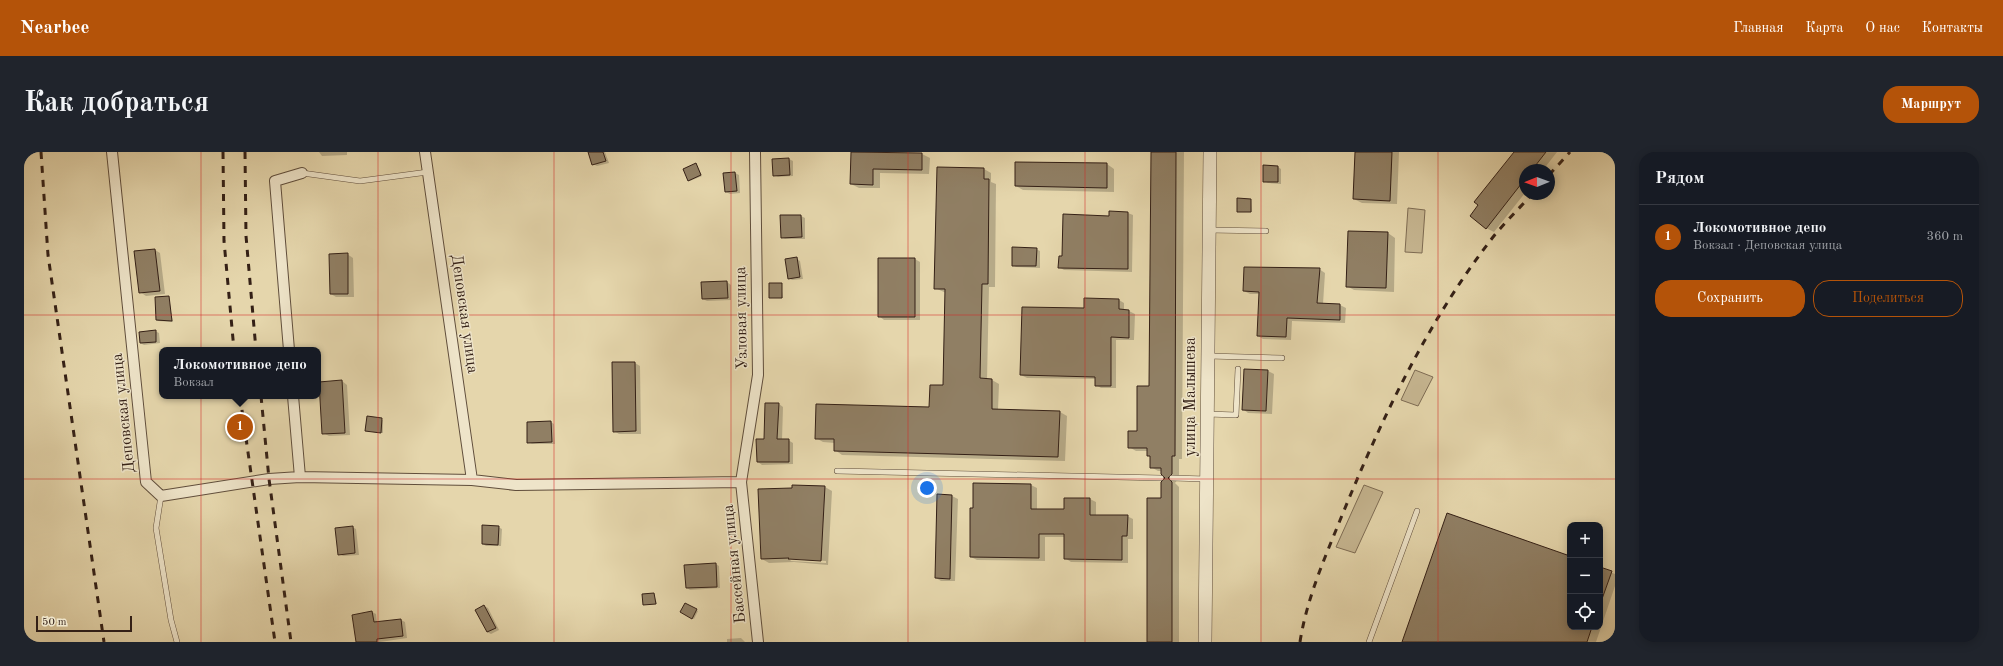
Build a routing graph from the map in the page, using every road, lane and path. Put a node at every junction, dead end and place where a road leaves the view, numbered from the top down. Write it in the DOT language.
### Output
graph roads {
  1 [pos="112,152"];
  2 [pos="425,152"];
  3 [pos="754,152"];
  4 [pos="1210,152"];
  5 [pos="428,172"];
  6 [pos="302,173"];
  7 [pos="1209,230"];
  8 [pos="1266,231"];
  9 [pos="289,347"];
  10 [pos="1208,356"];
  11 [pos="1282,358"];
  12 [pos="1238,369"];
  13 [pos="293,399"];
  14 [pos="1208,414"];
  15 [pos="837,471"];
  16 [pos="300,477"];
  17 [pos="1161,478"];
  18 [pos="1172,478"];
  19 [pos="1207,479"];
  20 [pos="472,480"];
  21 [pos="741,482"];
  22 [pos="161,496"];
  23 [pos="1417,511"];
  24 [pos="177,642"];
  25 [pos="758,642"];
  26 [pos="1205,642"];
  27 [pos="1369,642"];
  1 -- 22 [label="street, Деповская улица"];
  2 -- 5 [label="street, Деповская улица"];
  3 -- 21 [label="street, Узловая улица"];
  4 -- 7 [label="street, улица Малышева"];
  5 -- 6 [label="lane"];
  5 -- 20 [label="street, Деповская улица"];
  6 -- 9 [label="street"];
  7 -- 8 [label="lane"];
  7 -- 10 [label="street, улица Малышева"];
  10 -- 11 [label="lane"];
  10 -- 14 [label="street, улица Малышева"];
  12 -- 14 [label="lane"];
  13 -- 16 [label="street"];
  14 -- 19 [label="street, улица Малышева"];
  15 -- 17 [label="lane"];
  16 -- 20 [label="street"];
  16 -- 22 [label="street"];
  18 -- 19 [label="lane"];
  19 -- 26 [label="street, улица Малышева"];
  20 -- 21 [label="street"];
  21 -- 25 [label="street, Бассейная улица"];
  22 -- 24 [label="lane"];
  23 -- 27 [label="lane"];
}
